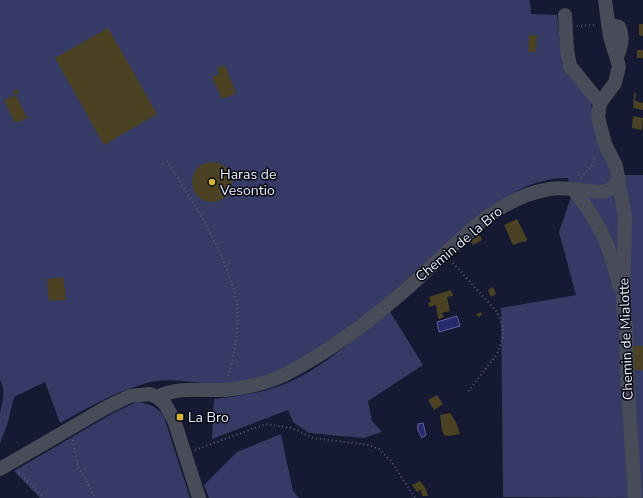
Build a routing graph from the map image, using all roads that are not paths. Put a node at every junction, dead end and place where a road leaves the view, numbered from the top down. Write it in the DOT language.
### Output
graph roads {
  1 [pos="605,0"];
  2 [pos="566,21"];
  3 [pos="600,103"];
  4 [pos="619,180"];
  5 [pos="569,189"];
  6 [pos="623,307"];
  7 [pos="157,397"];
  8 [pos="5,466"];
  9 [pos="199,498"];
  10 [pos="635,498"];
  1 -- 3 [label="street"];
  2 -- 3 [label="street"];
  3 -- 4 [label="street"];
  4 -- 5 [label="street, Chemin de la Bro"];
  4 -- 6 [label="street, Chemin de Mialotte"];
  5 -- 6 [label="street"];
  5 -- 7 [label="street, Chemin de la Bro"];
  6 -- 10 [label="street, Chemin de Mialotte"];
  7 -- 8 [label="street"];
  7 -- 9 [label="street"];
}
